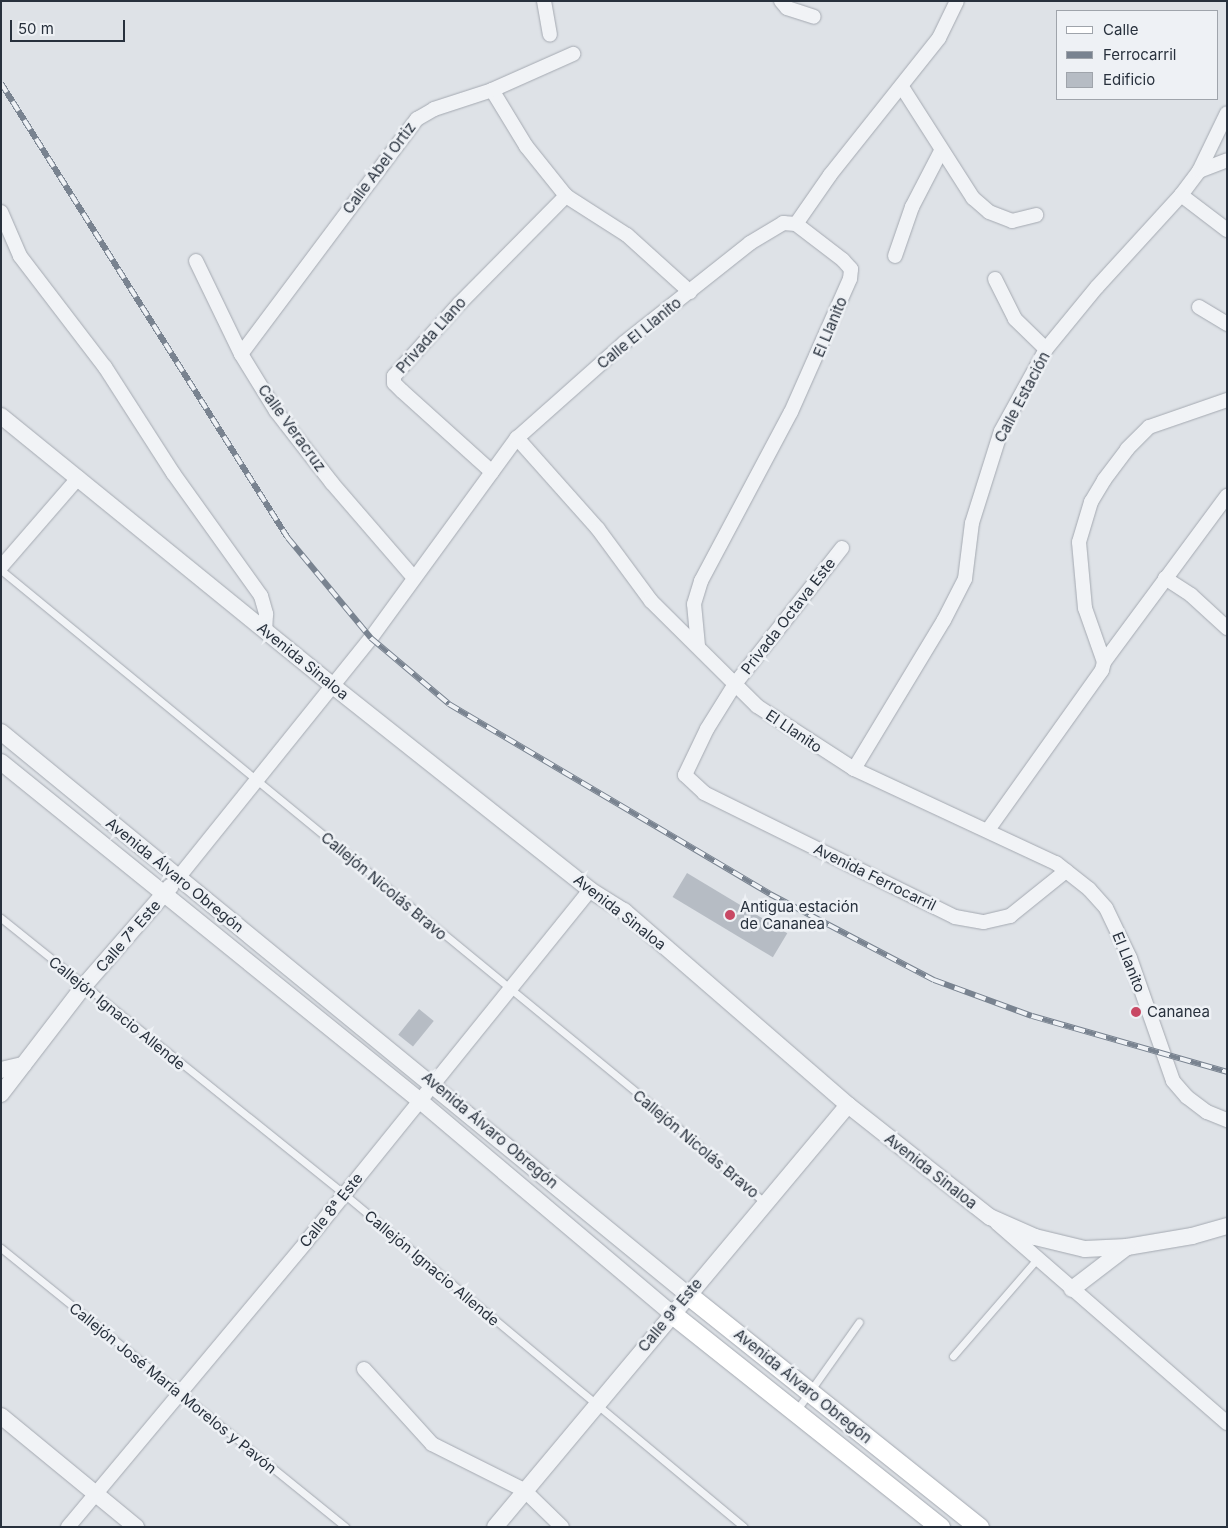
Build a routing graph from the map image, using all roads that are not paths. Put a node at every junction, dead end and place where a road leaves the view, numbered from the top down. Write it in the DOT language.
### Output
graph roads {
  1 [pos="544,1"];
  2 [pos="781,1"];
  3 [pos="957,1"];
  4 [pos="814,16"];
  5 [pos="550,34"];
  6 [pos="573,54"];
  7 [pos="902,87"];
  8 [pos="492,90"];
  9 [pos="1227,112"];
  10 [pos="941,150"];
  11 [pos="1227,160"];
  12 [pos="1199,171"];
  13 [pos="1181,195"];
  14 [pos="566,196"];
  15 [pos="1,212"];
  16 [pos="1036,215"];
  17 [pos="796,224"];
  18 [pos="1227,230"];
  19 [pos="895,256"];
  20 [pos="196,261"];
  21 [pos="995,278"];
  22 [pos="690,292"];
  23 [pos="1199,307"];
  24 [pos="1227,324"];
  25 [pos="1046,349"];
  26 [pos="240,354"];
  27 [pos="1227,400"];
  28 [pos="1,416"];
  29 [pos="516,438"];
  30 [pos="492,472"];
  31 [pos="78,478"];
  32 [pos="1227,496"];
  33 [pos="842,548"];
  34 [pos="1,569"];
  35 [pos="414,578"];
  36 [pos="1165,578"];
  37 [pos="1227,628"];
  38 [pos="265,631"];
  39 [pos="698,646"];
  40 [pos="1104,662"];
  41 [pos="735,684"];
  42 [pos="333,686"];
  43 [pos="1,732"];
  44 [pos="14,743"];
  45 [pos="1,762"];
  46 [pos="854,769"];
  47 [pos="686,775"];
  48 [pos="256,778"];
  49 [pos="988,830"];
  50 [pos="1066,871"];
  51 [pos="178,878"];
  52 [pos="590,890"];
  53 [pos="163,895"];
  54 [pos="1,918"];
  55 [pos="266,948"];
  56 [pos="250,965"];
  57 [pos="83,987"];
  58 [pos="508,989"];
  59 [pos="23,1064"];
  60 [pos="1,1070"];
  61 [pos="432,1082"];
  62 [pos="1,1094"];
  63 [pos="419,1100"];
  64 [pos="848,1105"];
  65 [pos="1227,1120"];
  66 [pos="344,1194"];
  67 [pos="766,1203"];
  68 [pos="990,1218"];
  69 [pos="1227,1226"];
  70 [pos="1,1248"];
  71 [pos="1127,1248"];
  72 [pos="1037,1259"];
  73 [pos="1072,1289"];
  74 [pos="687,1294"];
  75 [pos="671,1313"];
  76 [pos="859,1322"];
  77 [pos="952,1356"];
  78 [pos="364,1368"];
  79 [pos="177,1392"];
  80 [pos="812,1393"];
  81 [pos="595,1404"];
  82 [pos="795,1412"];
  83 [pos="1,1416"];
  84 [pos="1227,1422"];
  85 [pos="524,1490"];
  86 [pos="96,1493"];
  87 [pos="954,1506"];
  88 [pos="938,1526"];
  89 [pos="68,1527"];
  90 [pos="136,1527"];
  91 [pos="344,1527"];
  92 [pos="494,1527"];
  93 [pos="562,1527"];
  94 [pos="744,1527"];
  95 [pos="979,1527"];
  1 -- 5 [label="street"];
  2 -- 4 [label="street"];
  3 -- 7 [label="street"];
  6 -- 8 [label="street, Calle Abel Ortiz"];
  7 -- 10 [label="street"];
  7 -- 17 [label="street"];
  8 -- 14 [label="street"];
  8 -- 26 [label="street, Calle Abel Ortiz"];
  9 -- 12 [label="street, Calle Estación"];
  10 -- 16 [label="street"];
  10 -- 19 [label="street"];
  11 -- 12 [label="street"];
  12 -- 13 [label="street, Calle Estación"];
  13 -- 18 [label="street"];
  13 -- 25 [label="street, Calle Estación"];
  14 -- 22 [label="street"];
  14 -- 30 [label="street, Privada Llano"];
  15 -- 38 [label="street"];
  17 -- 22 [label="street, Calle El Llanito"];
  17 -- 39 [label="street, El Llanito"];
  20 -- 26 [label="street, Calle Veracruz"];
  21 -- 25 [label="street"];
  22 -- 29 [label="street, Calle El Llanito"];
  23 -- 24 [label="street"];
  25 -- 46 [label="street, Calle Estación"];
  26 -- 35 [label="street, Calle Veracruz"];
  27 -- 40 [label="street"];
  28 -- 31 [label="street, Avenida Sinaloa"];
  29 -- 30 [label="street, Calle El Llanito"];
  29 -- 39 [label="street"];
  30 -- 35 [label="street, Calle El Llanito"];
  31 -- 34 [label="street"];
  31 -- 38 [label="street, Avenida Sinaloa"];
  32 -- 36 [label="street"];
  33 -- 41 [label="street, Privada Octava Este"];
  34 -- 48 [label="lane, Callejón Nicolás Bravo"];
  35 -- 42 [label="street, Calle El Llanito"];
  36 -- 37 [label="street"];
  36 -- 40 [label="street"];
  38 -- 42 [label="street, Avenida Sinaloa"];
  39 -- 41 [label="street, El Llanito"];
  40 -- 49 [label="street"];
  41 -- 46 [label="street, El Llanito"];
  41 -- 47 [label="street, Privada Octava Este"];
  42 -- 48 [label="street, Calle 7ª Este"];
  42 -- 52 [label="street, Avenida Sinaloa"];
  43 -- 44 [label="street, Avenida Álvaro Obregón"];
  44 -- 45 [label="street"];
  44 -- 51 [label="street, Avenida Álvaro Obregón"];
  45 -- 53 [label="street, Avenida Álvaro Obregón"];
  46 -- 49 [label="street, El Llanito"];
  47 -- 50 [label="street, Avenida Ferrocarril"];
  48 -- 51 [label="street, Calle 7ª Este"];
  48 -- 58 [label="lane, Callejón Nicolás Bravo"];
  49 -- 50 [label="street, El Llanito"];
  50 -- 65 [label="street, El Llanito"];
  51 -- 53 [label="street, Calle 7ª Este"];
  51 -- 55 [label="street, Avenida Álvaro Obregón"];
  52 -- 58 [label="street, Calle 8ª Este"];
  52 -- 64 [label="street, Avenida Sinaloa"];
  53 -- 56 [label="street, Avenida Álvaro Obregón"];
  53 -- 57 [label="street, Calle 7ª Este"];
  54 -- 57 [label="lane, Callejón Ignacio Allende"];
  55 -- 56 [label="street"];
  55 -- 61 [label="street, Avenida Álvaro Obregón"];
  56 -- 63 [label="street, Avenida Álvaro Obregón"];
  57 -- 59 [label="street, Calle 7ª Este"];
  57 -- 66 [label="lane, Callejón Ignacio Allende"];
  58 -- 61 [label="street, Calle 8ª Este"];
  58 -- 67 [label="lane, Callejón Nicolás Bravo"];
  59 -- 60 [label="street"];
  59 -- 62 [label="street, Calle 7ª Este"];
  61 -- 63 [label="street, Calle 8ª Este"];
  61 -- 74 [label="street, Avenida Álvaro Obregón"];
  63 -- 66 [label="street, Calle 8ª Este"];
  63 -- 75 [label="street, Avenida Álvaro Obregón"];
  64 -- 67 [label="street, Calle 9ª Este"];
  64 -- 68 [label="street, Avenida Sinaloa"];
  66 -- 79 [label="street, Calle 8ª Este"];
  66 -- 81 [label="lane, Callejón Ignacio Allende"];
  67 -- 74 [label="street, Calle 9ª Este"];
  68 -- 71 [label="street"];
  68 -- 72 [label="street, Avenida Sinaloa"];
  69 -- 71 [label="street"];
  70 -- 79 [label="lane, Callejón José María Morelos y Pavón"];
  71 -- 73 [label="street"];
  72 -- 73 [label="street, Avenida Sinaloa"];
  72 -- 77 [label="lane"];
  73 -- 84 [label="street, Avenida Sinaloa"];
  74 -- 75 [label="street, Calle 9ª Este"];
  74 -- 80 [label="main road, Avenida Álvaro Obregón"];
  75 -- 81 [label="street, Calle 9ª Este"];
  75 -- 82 [label="main road, Avenida Álvaro Obregón"];
  76 -- 80 [label="lane"];
  78 -- 85 [label="street"];
  79 -- 86 [label="street, Calle 8ª Este"];
  79 -- 91 [label="lane, Callejón José María Morelos y Pavón"];
  80 -- 82 [label="lane"];
  80 -- 87 [label="main road, Avenida Álvaro Obregón"];
  81 -- 85 [label="street, Calle 9ª Este"];
  81 -- 94 [label="lane, Callejón Ignacio Allende"];
  82 -- 88 [label="main road, Avenida Álvaro Obregón"];
  83 -- 86 [label="street"];
  85 -- 92 [label="street, Calle 9ª Este"];
  85 -- 93 [label="street"];
  86 -- 89 [label="street, Calle 8ª Este"];
  86 -- 90 [label="street"];
  87 -- 88 [label="street"];
  87 -- 95 [label="main road, Avenida Álvaro Obregón"];
}
